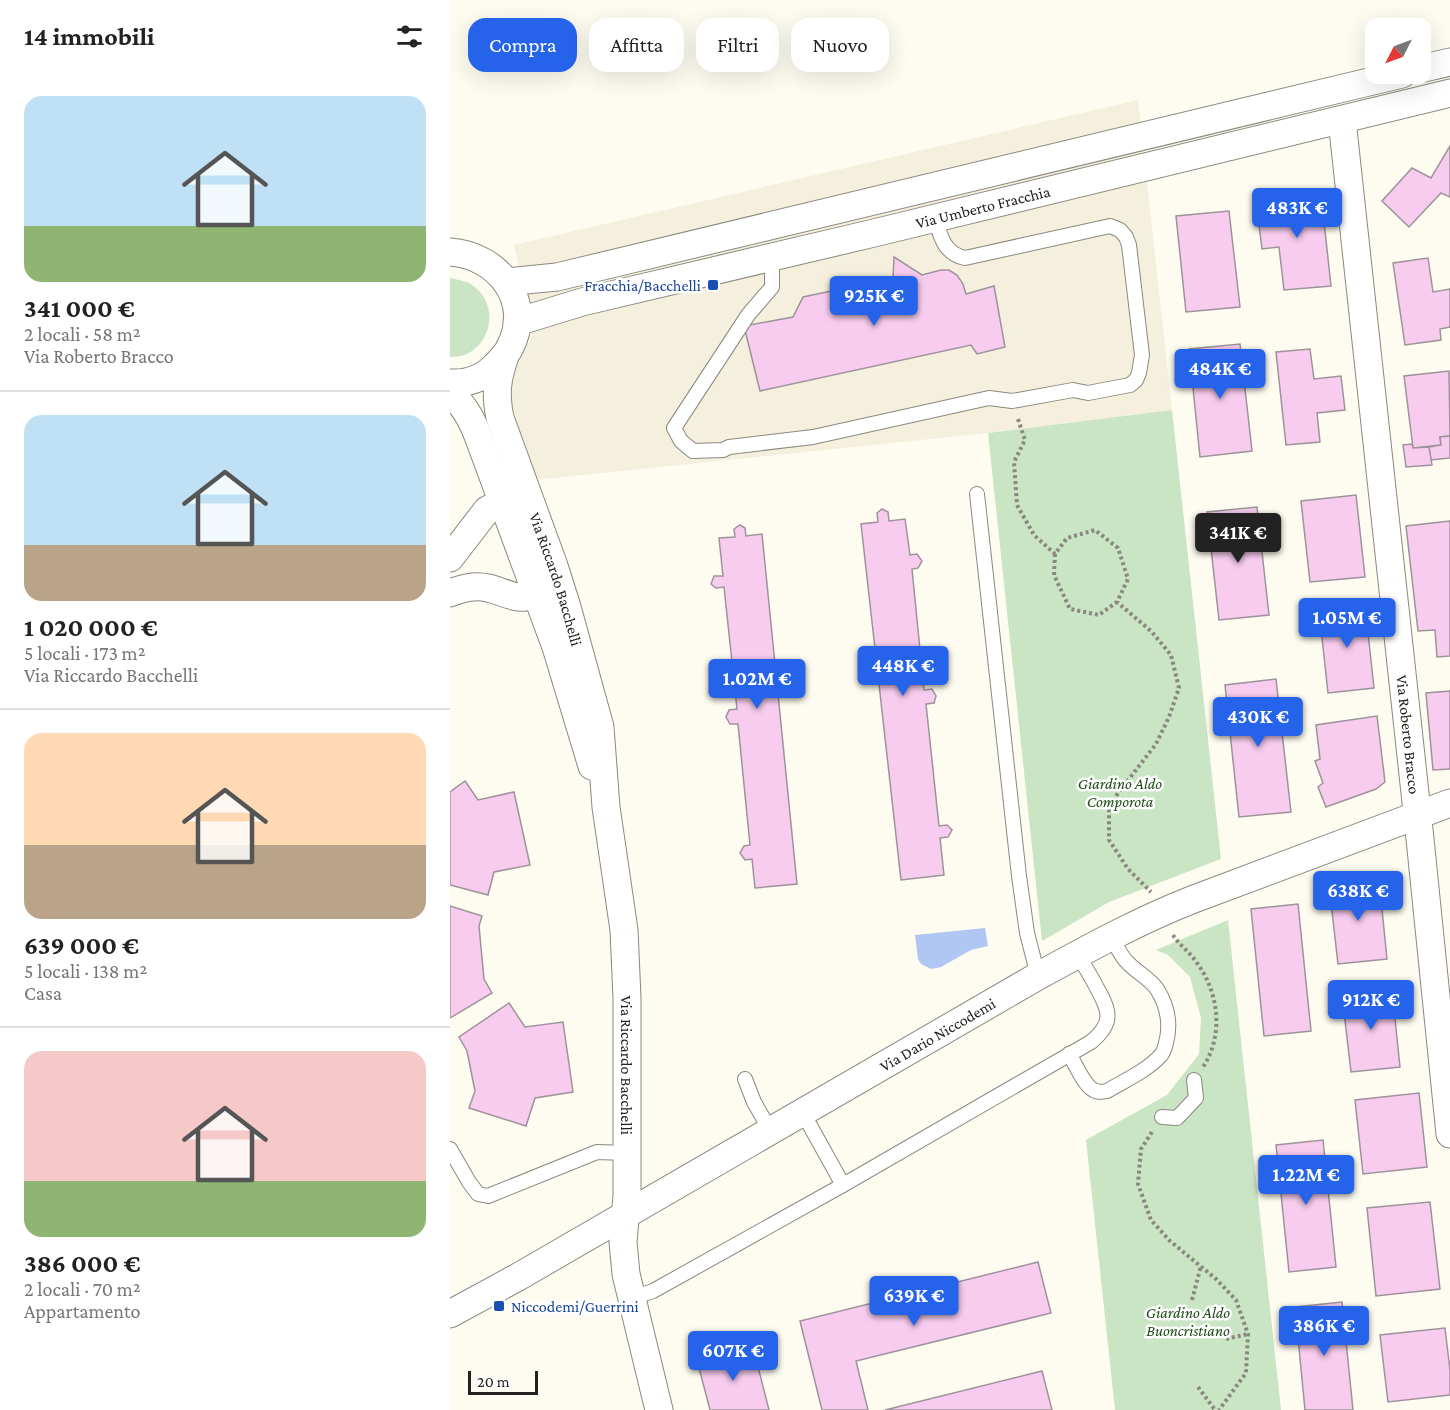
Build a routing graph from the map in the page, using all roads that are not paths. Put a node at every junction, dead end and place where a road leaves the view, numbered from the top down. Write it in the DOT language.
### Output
graph roads {
  1 [pos="1450,62"];
  2 [pos="1431,66"];
  3 [pos="1365,83"];
  4 [pos="1450,93"];
  5 [pos="1342,120"];
  6 [pos="935,218"];
  7 [pos="450,252"];
  8 [pos="771,258"];
  9 [pos="507,282"];
  10 [pos="517,322"];
  11 [pos="506,356"];
  12 [pos="450,383"];
  13 [pos="450,393"];
  14 [pos="977,494"];
  15 [pos="504,506"];
  16 [pos="533,510"];
  17 [pos="450,558"];
  18 [pos="554,566"];
  19 [pos="535,588"];
  20 [pos="450,593"];
  21 [pos="1450,803"];
  22 [pos="606,807"];
  23 [pos="1417,816"];
  24 [pos="1112,937"];
  25 [pos="1077,954"];
  26 [pos="1038,976"];
  27 [pos="1070,1054"];
  28 [pos="745,1079"];
  29 [pos="1194,1080"];
  30 [pos="803,1113"];
  31 [pos="1162,1117"];
  32 [pos="771,1132"];
  33 [pos="1450,1134"];
  34 [pos="450,1149"];
  35 [pos="627,1153"];
  36 [pos="843,1185"];
  37 [pos="625,1215"];
  38 [pos="632,1298"];
  39 [pos="450,1314"];
  40 [pos="659,1410"];
  1 -- 2 [label="street"];
  3 -- 9 [label="street, Via Umberto Fracchia"];
  4 -- 5 [label="street, Via Umberto Fracchia"];
  5 -- 6 [label="street, Via Umberto Fracchia"];
  5 -- 23 [label="street, Via Roberto Bracco"];
  6 -- 8 [label="street, Via Umberto Fracchia"];
  6 -- 8 [label="lane"];
  7 -- 9 [label="street"];
  8 -- 10 [label="street, Via Umberto Fracchia"];
  9 -- 10 [label="street"];
  10 -- 11 [label="street, Via Riccardo Bacchelli"];
  11 -- 12 [label="street"];
  11 -- 16 [label="street, Via Riccardo Bacchelli"];
  13 -- 15 [label="street, Via Riccardo Bacchelli"];
  14 -- 26 [label="lane"];
  15 -- 16 [label="street"];
  15 -- 17 [label="street"];
  15 -- 19 [label="street, Via Riccardo Bacchelli"];
  16 -- 18 [label="street, Via Riccardo Bacchelli"];
  18 -- 19 [label="street"];
  18 -- 22 [label="street, Via Riccardo Bacchelli"];
  19 -- 20 [label="street"];
  19 -- 22 [label="street, Via Riccardo Bacchelli"];
  21 -- 23 [label="street, Via Dario Niccodemi"];
  22 -- 35 [label="street, Via Riccardo Bacchelli"];
  23 -- 24 [label="street, Via Dario Niccodemi"];
  23 -- 33 [label="street, Via Roberto Bracco"];
  24 -- 25 [label="street, Via Dario Niccodemi"];
  24 -- 27 [label="lane"];
  25 -- 26 [label="street, Via Dario Niccodemi"];
  25 -- 27 [label="lane"];
  26 -- 30 [label="street, Via Dario Niccodemi"];
  27 -- 36 [label="lane"];
  28 -- 32 [label="lane"];
  29 -- 31 [label="lane"];
  30 -- 32 [label="street, Via Dario Niccodemi"];
  30 -- 36 [label="lane"];
  32 -- 37 [label="street, Via Dario Niccodemi"];
  34 -- 35 [label="lane"];
  35 -- 37 [label="street, Via Riccardo Bacchelli"];
  36 -- 38 [label="lane"];
  37 -- 38 [label="street, Via Riccardo Bacchelli"];
  37 -- 39 [label="street, Via Dario Niccodemi"];
  38 -- 40 [label="street, Via Riccardo Bacchelli"];
}
